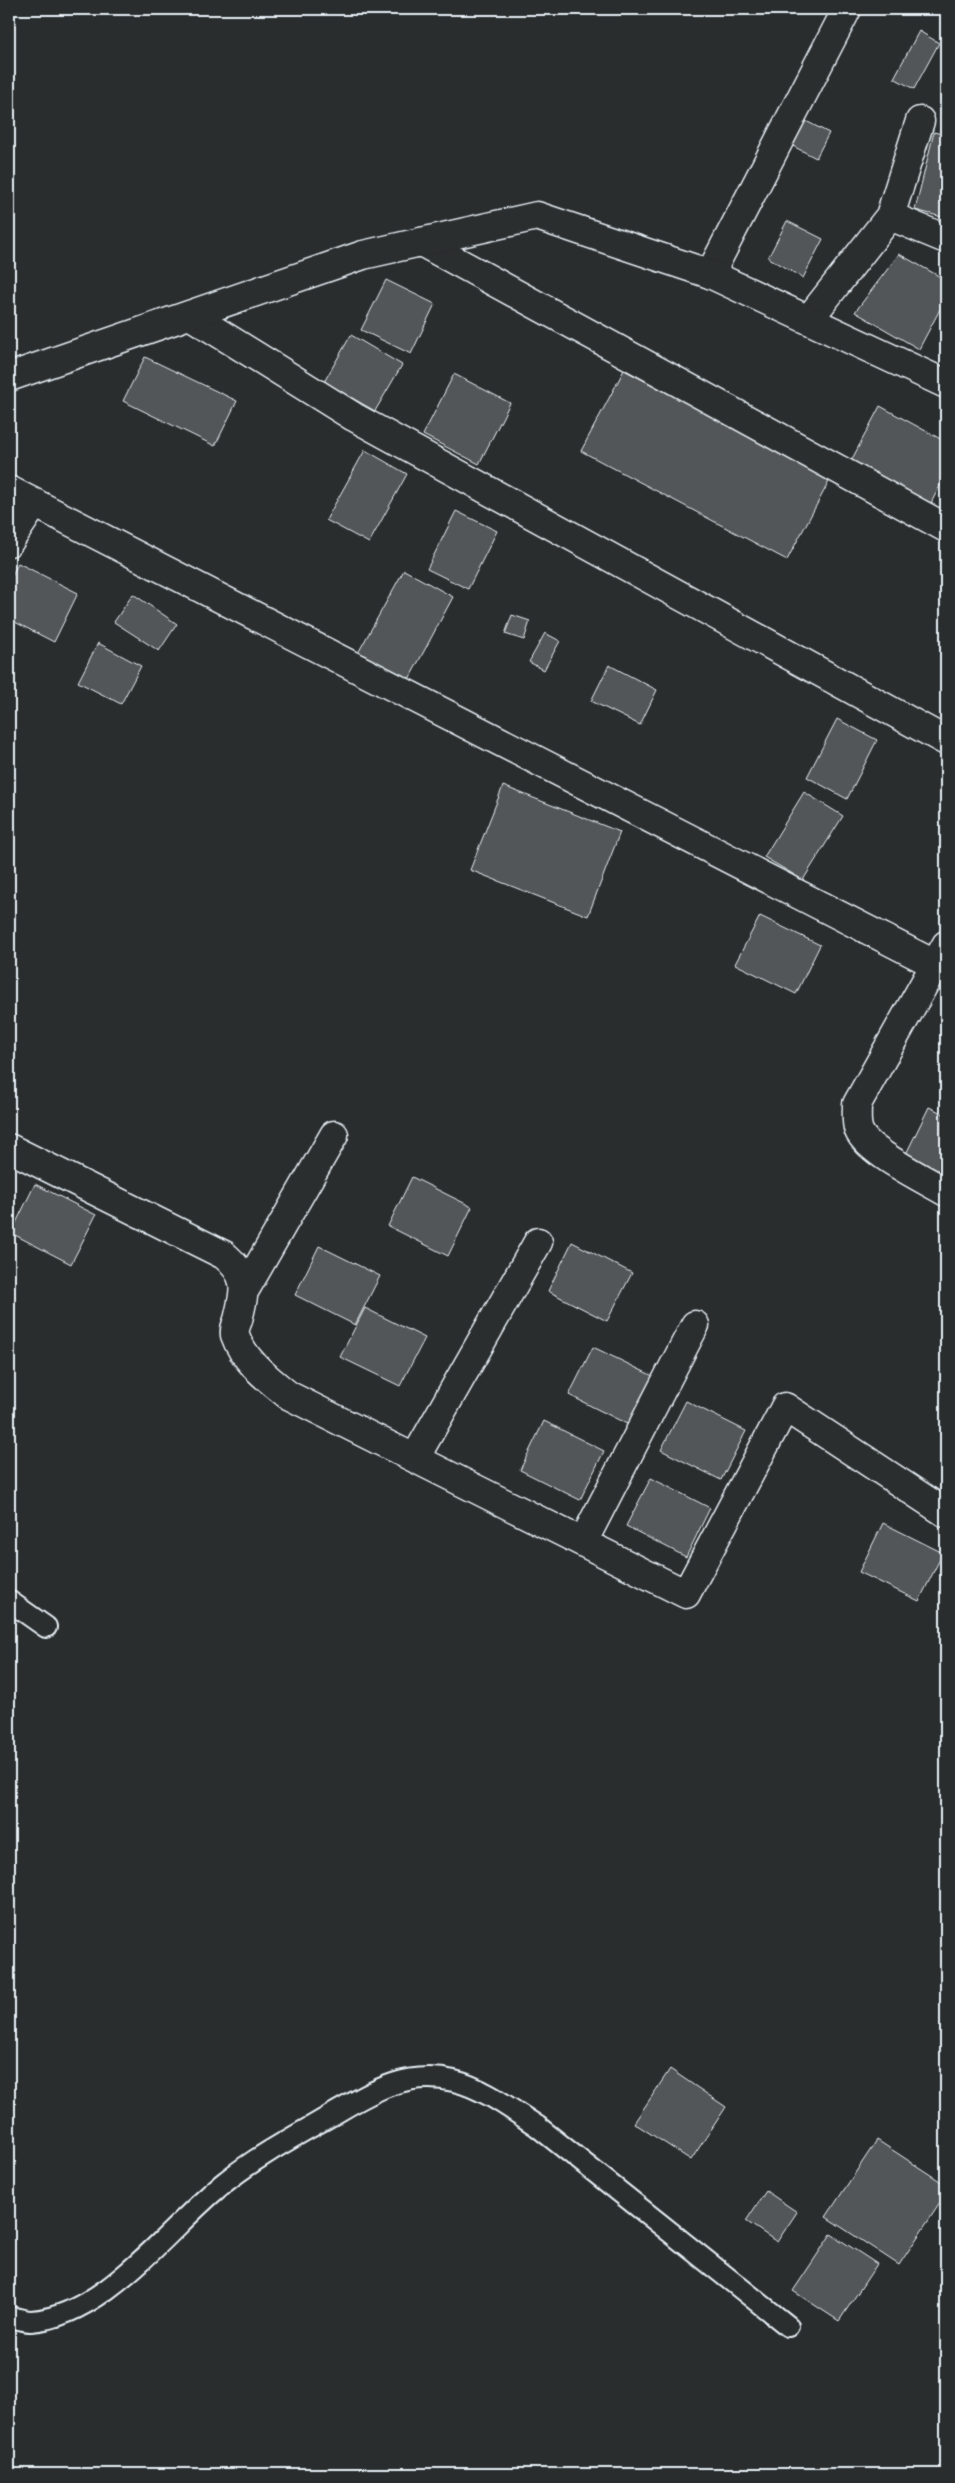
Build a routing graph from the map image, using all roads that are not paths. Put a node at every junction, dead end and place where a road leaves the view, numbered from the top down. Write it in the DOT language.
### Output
graph roads {
  1 [pos="847,9"];
  2 [pos="920,121"];
  3 [pos="890,216"];
  4 [pos="946,239"];
  5 [pos="420,242"];
  6 [pos="710,274"];
  7 [pos="190,314"];
  8 [pos="809,319"];
  9 [pos="9,377"];
  10 [pos="946,384"];
  11 [pos="9,490"];
  12 [pos="35,503"];
  13 [pos="946,528"];
  14 [pos="9,542"];
  15 [pos="946,741"];
  16 [pos="943,960"];
  17 [pos="334,1135"];
  18 [pos="9,1148"];
  19 [pos="946,1192"];
  20 [pos="538,1242"];
  21 [pos="246,1288"];
  22 [pos="696,1324"];
  23 [pos="415,1458"];
  24 [pos="946,1513"];
  25 [pos="583,1542"];
  26 [pos="9,1601"];
  27 [pos="46,1627"];
  28 [pos="9,2317"];
  29 [pos="788,2326"];
  1 -- 6 [label="street"];
  2 -- 3 [label="street"];
  3 -- 4 [label="street"];
  3 -- 8 [label="street"];
  5 -- 6 [label="street"];
  5 -- 7 [label="street"];
  5 -- 13 [label="street"];
  6 -- 8 [label="street"];
  7 -- 9 [label="street"];
  7 -- 15 [label="street"];
  8 -- 10 [label="street"];
  11 -- 12 [label="street"];
  12 -- 14 [label="street"];
  12 -- 16 [label="street"];
  16 -- 19 [label="street"];
  17 -- 21 [label="street"];
  18 -- 21 [label="street"];
  20 -- 23 [label="street"];
  21 -- 23 [label="street"];
  22 -- 25 [label="street"];
  23 -- 25 [label="street"];
  24 -- 25 [label="street"];
  26 -- 27 [label="lane"];
  28 -- 29 [label="lane"];
}
